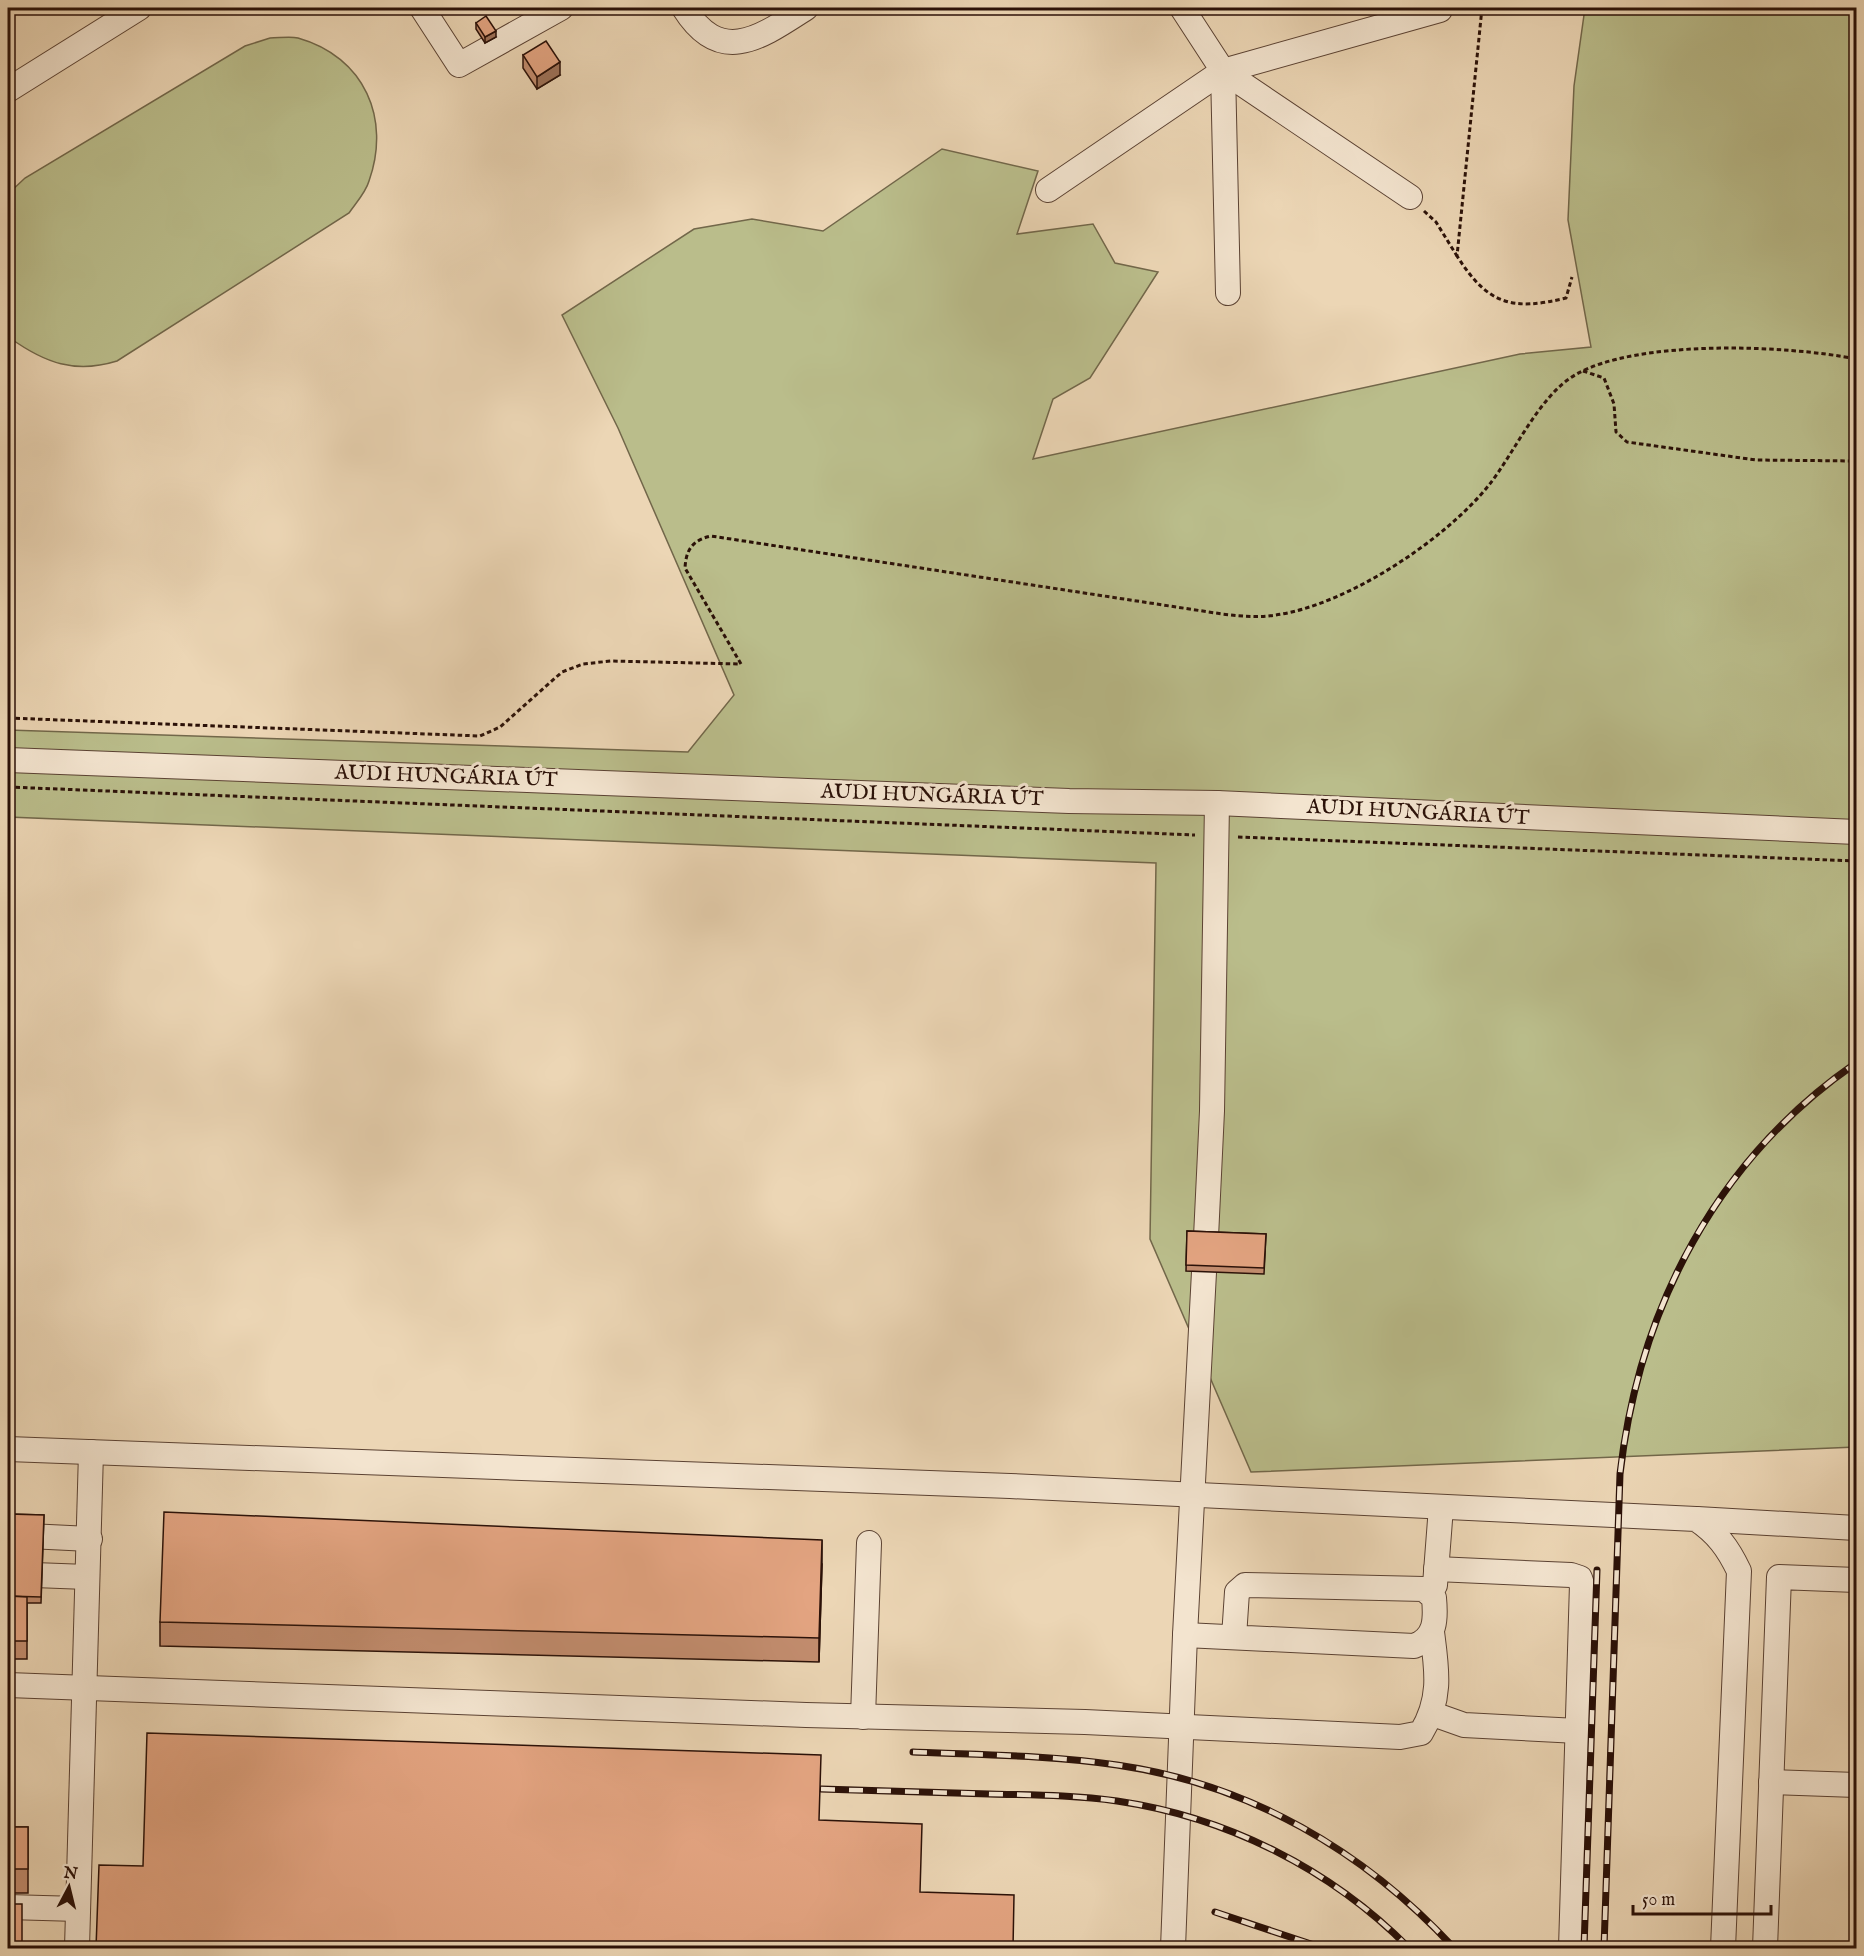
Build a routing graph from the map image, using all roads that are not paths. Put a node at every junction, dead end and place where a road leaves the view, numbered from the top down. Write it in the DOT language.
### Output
graph roads {
  1 [pos="139,8"];
  2 [pos="422,8"];
  3 [pos="561,8"];
  4 [pos="684,8"];
  5 [pos="806,8"];
  6 [pos="1182,8"];
  7 [pos="1440,10"];
  8 [pos="1223,71"];
  9 [pos="8,90"];
  10 [pos="1048,190"];
  11 [pos="1410,197"];
  12 [pos="1228,293"];
  13 [pos="8,759"];
  14 [pos="1217,803"];
  15 [pos="1857,832"];
  16 [pos="1206,1237"];
  17 [pos="1204,1272"];
  18 [pos="8,1449"];
  19 [pos="92,1452"];
  20 [pos="1193,1494"];
  21 [pos="1441,1507"];
  22 [pos="1696,1519"];
  23 [pos="1857,1528"];
  24 [pos="8,1535"];
  25 [pos="90,1539"];
  26 [pos="869,1543"];
  27 [pos="1436,1569"];
  28 [pos="8,1574"];
  29 [pos="87,1577"];
  30 [pos="1857,1580"];
  31 [pos="1434,1598"];
  32 [pos="1432,1632"];
  33 [pos="1185,1635"];
  34 [pos="1234,1637"];
  35 [pos="8,1685"];
  36 [pos="85,1688"];
  37 [pos="1433,1714"];
  38 [pos="863,1717"];
  39 [pos="1181,1726"];
  40 [pos="1578,1731"];
  41 [pos="1770,1782"];
  42 [pos="1857,1785"];
  43 [pos="8,1907"];
  44 [pos="78,1909"];
  45 [pos="76,1948"];
  46 [pos="1173,1948"];
  47 [pos="1571,1948"];
  48 [pos="1723,1948"];
  49 [pos="1765,1948"];
  1 -- 9 [label="street"];
  2 -- 3 [label="street"];
  4 -- 5 [label="street"];
  6 -- 8 [label="street"];
  7 -- 8 [label="street"];
  8 -- 10 [label="street"];
  8 -- 11 [label="street"];
  8 -- 12 [label="street"];
  13 -- 14 [label="street, AUDI HUNGÁRIA ÚT"];
  14 -- 15 [label="street, AUDI HUNGÁRIA ÚT"];
  14 -- 16 [label="street"];
  17 -- 20 [label="street"];
  18 -- 19 [label="street"];
  19 -- 20 [label="street"];
  19 -- 25 [label="street"];
  20 -- 21 [label="street"];
  20 -- 33 [label="street"];
  21 -- 22 [label="street"];
  21 -- 27 [label="street"];
  22 -- 23 [label="street"];
  22 -- 48 [label="street"];
  24 -- 25 [label="street"];
  25 -- 29 [label="street"];
  26 -- 38 [label="street"];
  27 -- 31 [label="street"];
  27 -- 40 [label="street"];
  28 -- 29 [label="street"];
  29 -- 36 [label="street"];
  30 -- 41 [label="street"];
  31 -- 32 [label="street"];
  31 -- 34 [label="street"];
  32 -- 34 [label="street"];
  32 -- 37 [label="street"];
  33 -- 34 [label="street"];
  33 -- 39 [label="street"];
  35 -- 36 [label="street"];
  36 -- 38 [label="street"];
  36 -- 44 [label="street"];
  37 -- 39 [label="street"];
  37 -- 40 [label="street"];
  38 -- 39 [label="street"];
  39 -- 46 [label="street"];
  40 -- 47 [label="street"];
  41 -- 42 [label="street"];
  41 -- 49 [label="street"];
  43 -- 44 [label="street"];
  44 -- 45 [label="street"];
}
